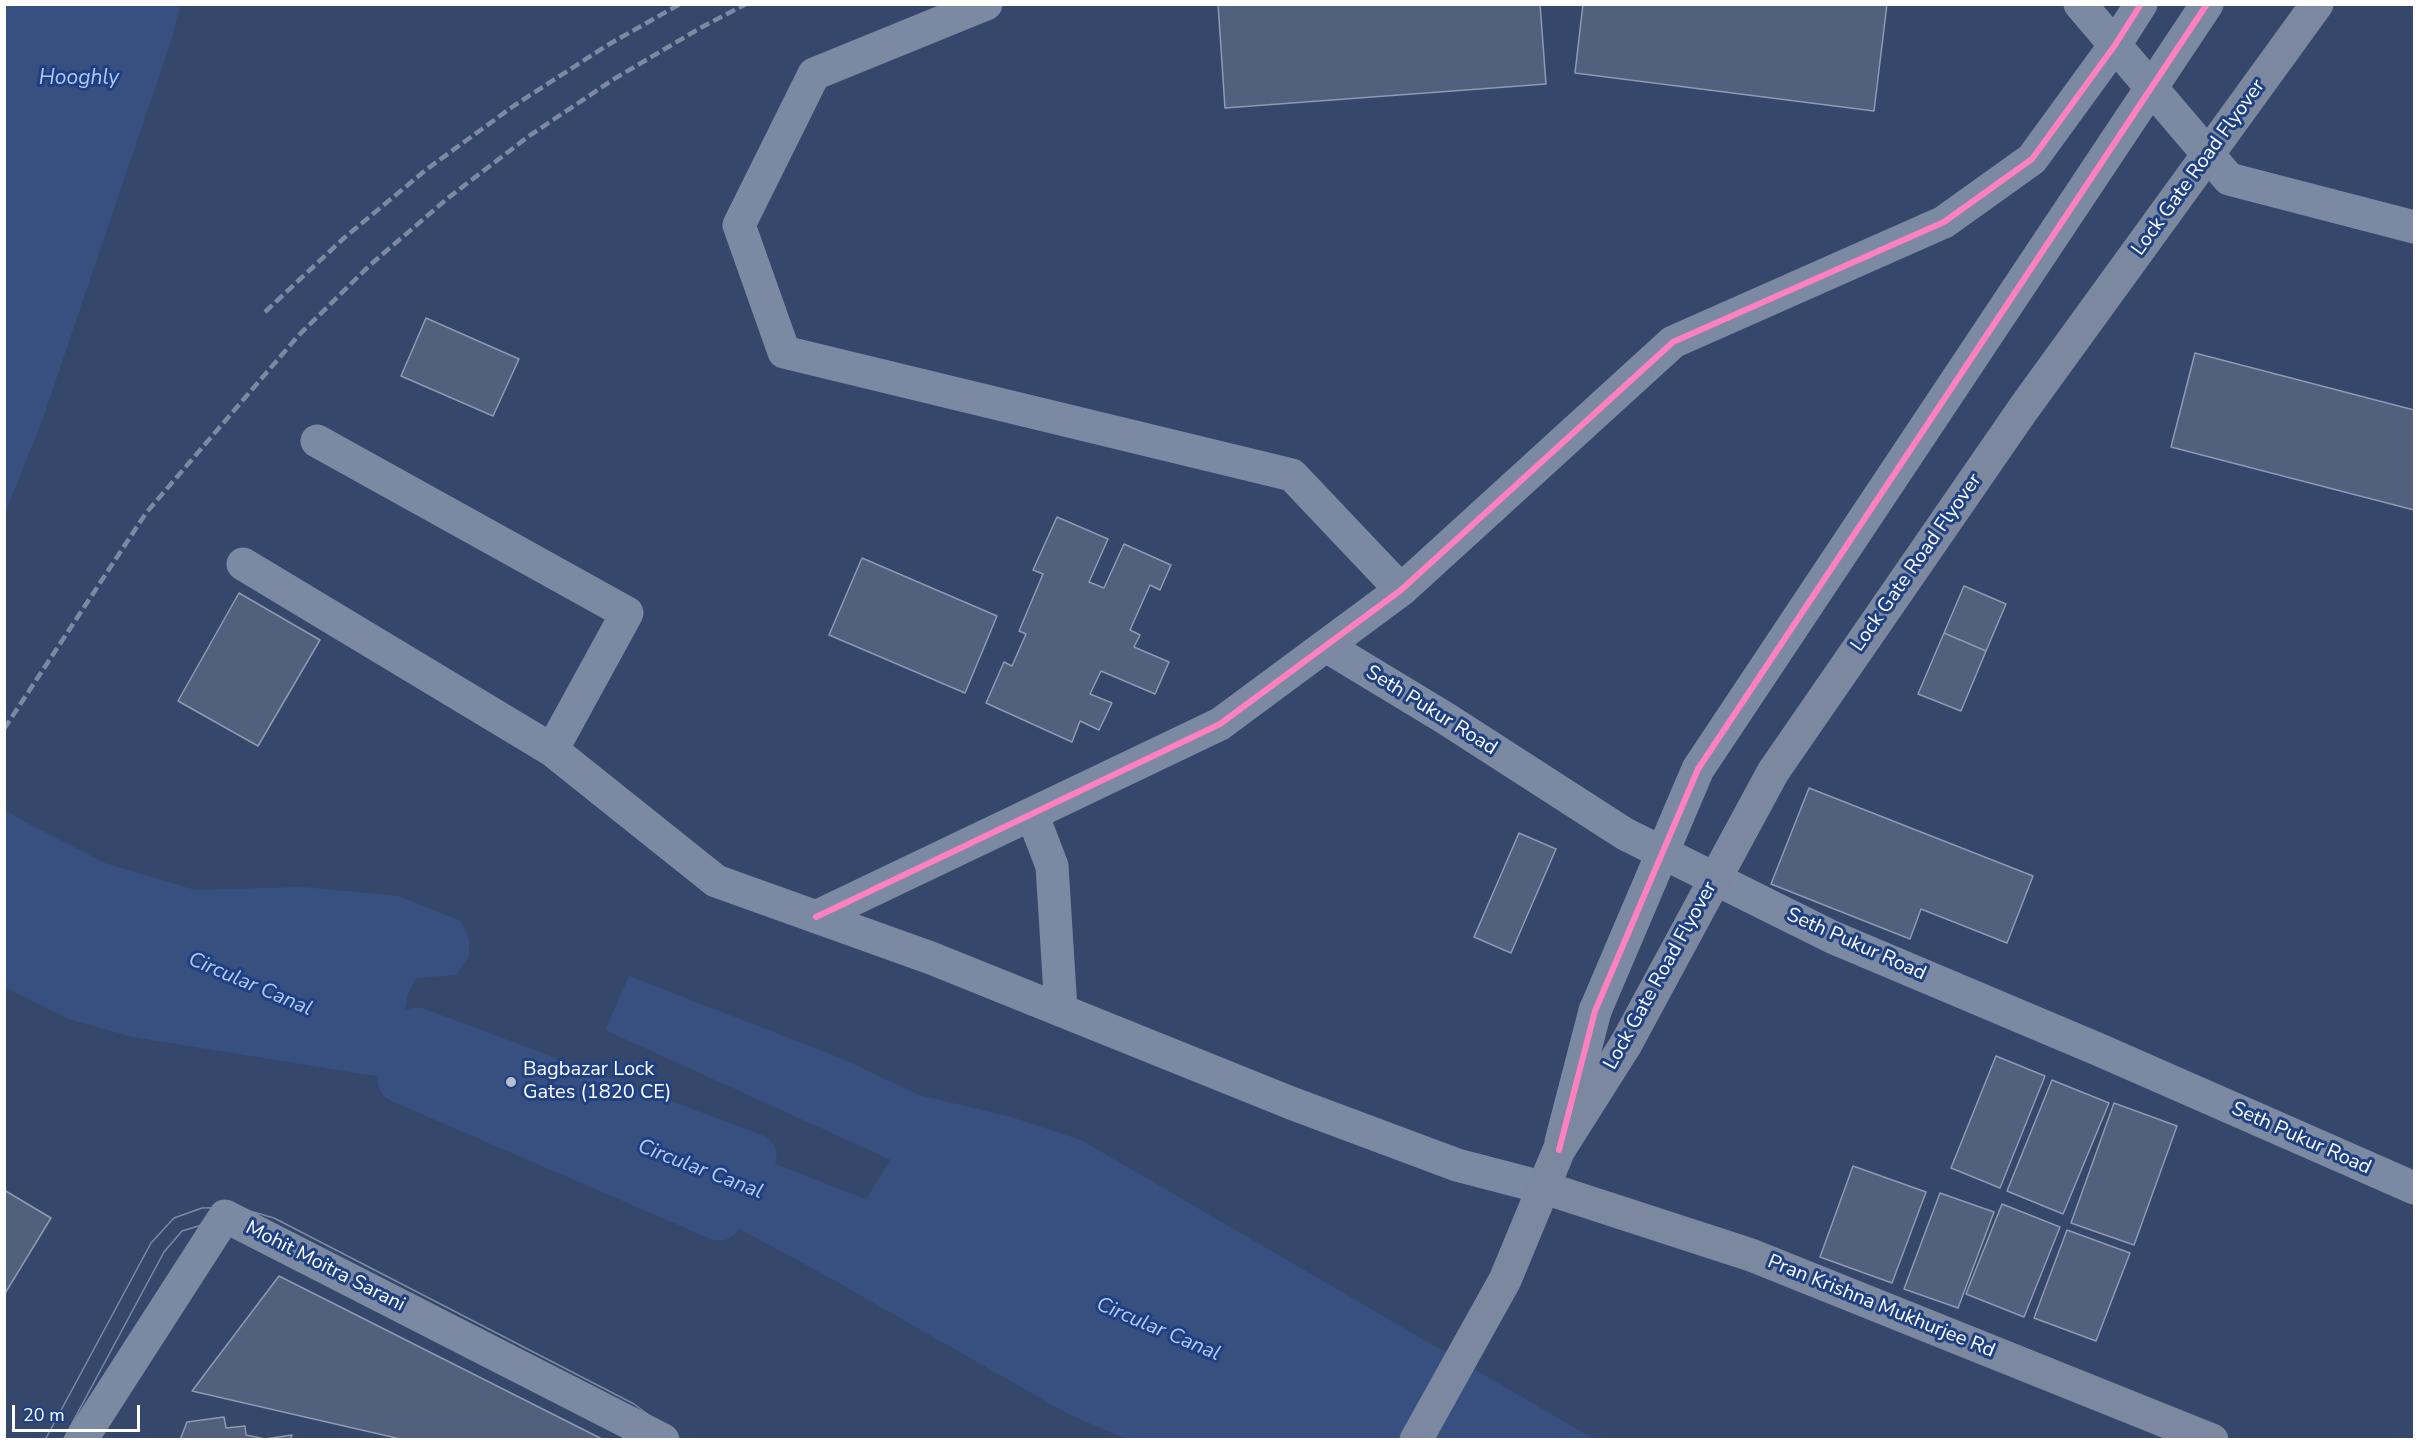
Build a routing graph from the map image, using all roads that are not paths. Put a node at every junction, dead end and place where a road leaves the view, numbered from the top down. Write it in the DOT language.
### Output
graph roads {
  1 [pos="986,4"];
  2 [pos="2080,4"];
  3 [pos="2141,4"];
  4 [pos="2207,4"];
  5 [pos="2317,4"];
  6 [pos="2115,45"];
  7 [pos="2415,228"];
  8 [pos="317,441"];
  9 [pos="243,564"];
  10 [pos="1401,590"];
  11 [pos="1326,646"];
  12 [pos="552,750"];
  13 [pos="1032,814"];
  14 [pos="816,917"];
  15 [pos="1061,1011"];
  16 [pos="1559,1150"];
  17 [pos="1545,1188"];
  18 [pos="2415,1188"];
  19 [pos="81,1440"];
  20 [pos="663,1440"];
  21 [pos="1416,1440"];
  22 [pos="2212,1440"];
  1 -- 10 [label="street"];
  2 -- 6 [label="street"];
  3 -- 6 [label="street"];
  4 -- 16 [label="street, bridge"];
  5 -- 16 [label="main road, Lock Gate Road Flyover, bridge"];
  6 -- 7 [label="street"];
  6 -- 10 [label="street"];
  8 -- 12 [label="street"];
  9 -- 12 [label="street"];
  10 -- 11 [label="street"];
  11 -- 13 [label="street"];
  11 -- 18 [label="street, Seth Pukur Road"];
  12 -- 14 [label="street"];
  13 -- 14 [label="street"];
  13 -- 15 [label="street"];
  14 -- 15 [label="street"];
  15 -- 17 [label="street"];
  16 -- 17 [label="main road, Lock Gate Road Flyover"];
  17 -- 21 [label="main road, Lock Gate Road Flyover"];
  17 -- 22 [label="main road, Pran Krishna Mukhurjee Rd"];
  19 -- 20 [label="street, Mohit Moitra Sarani"];
}
